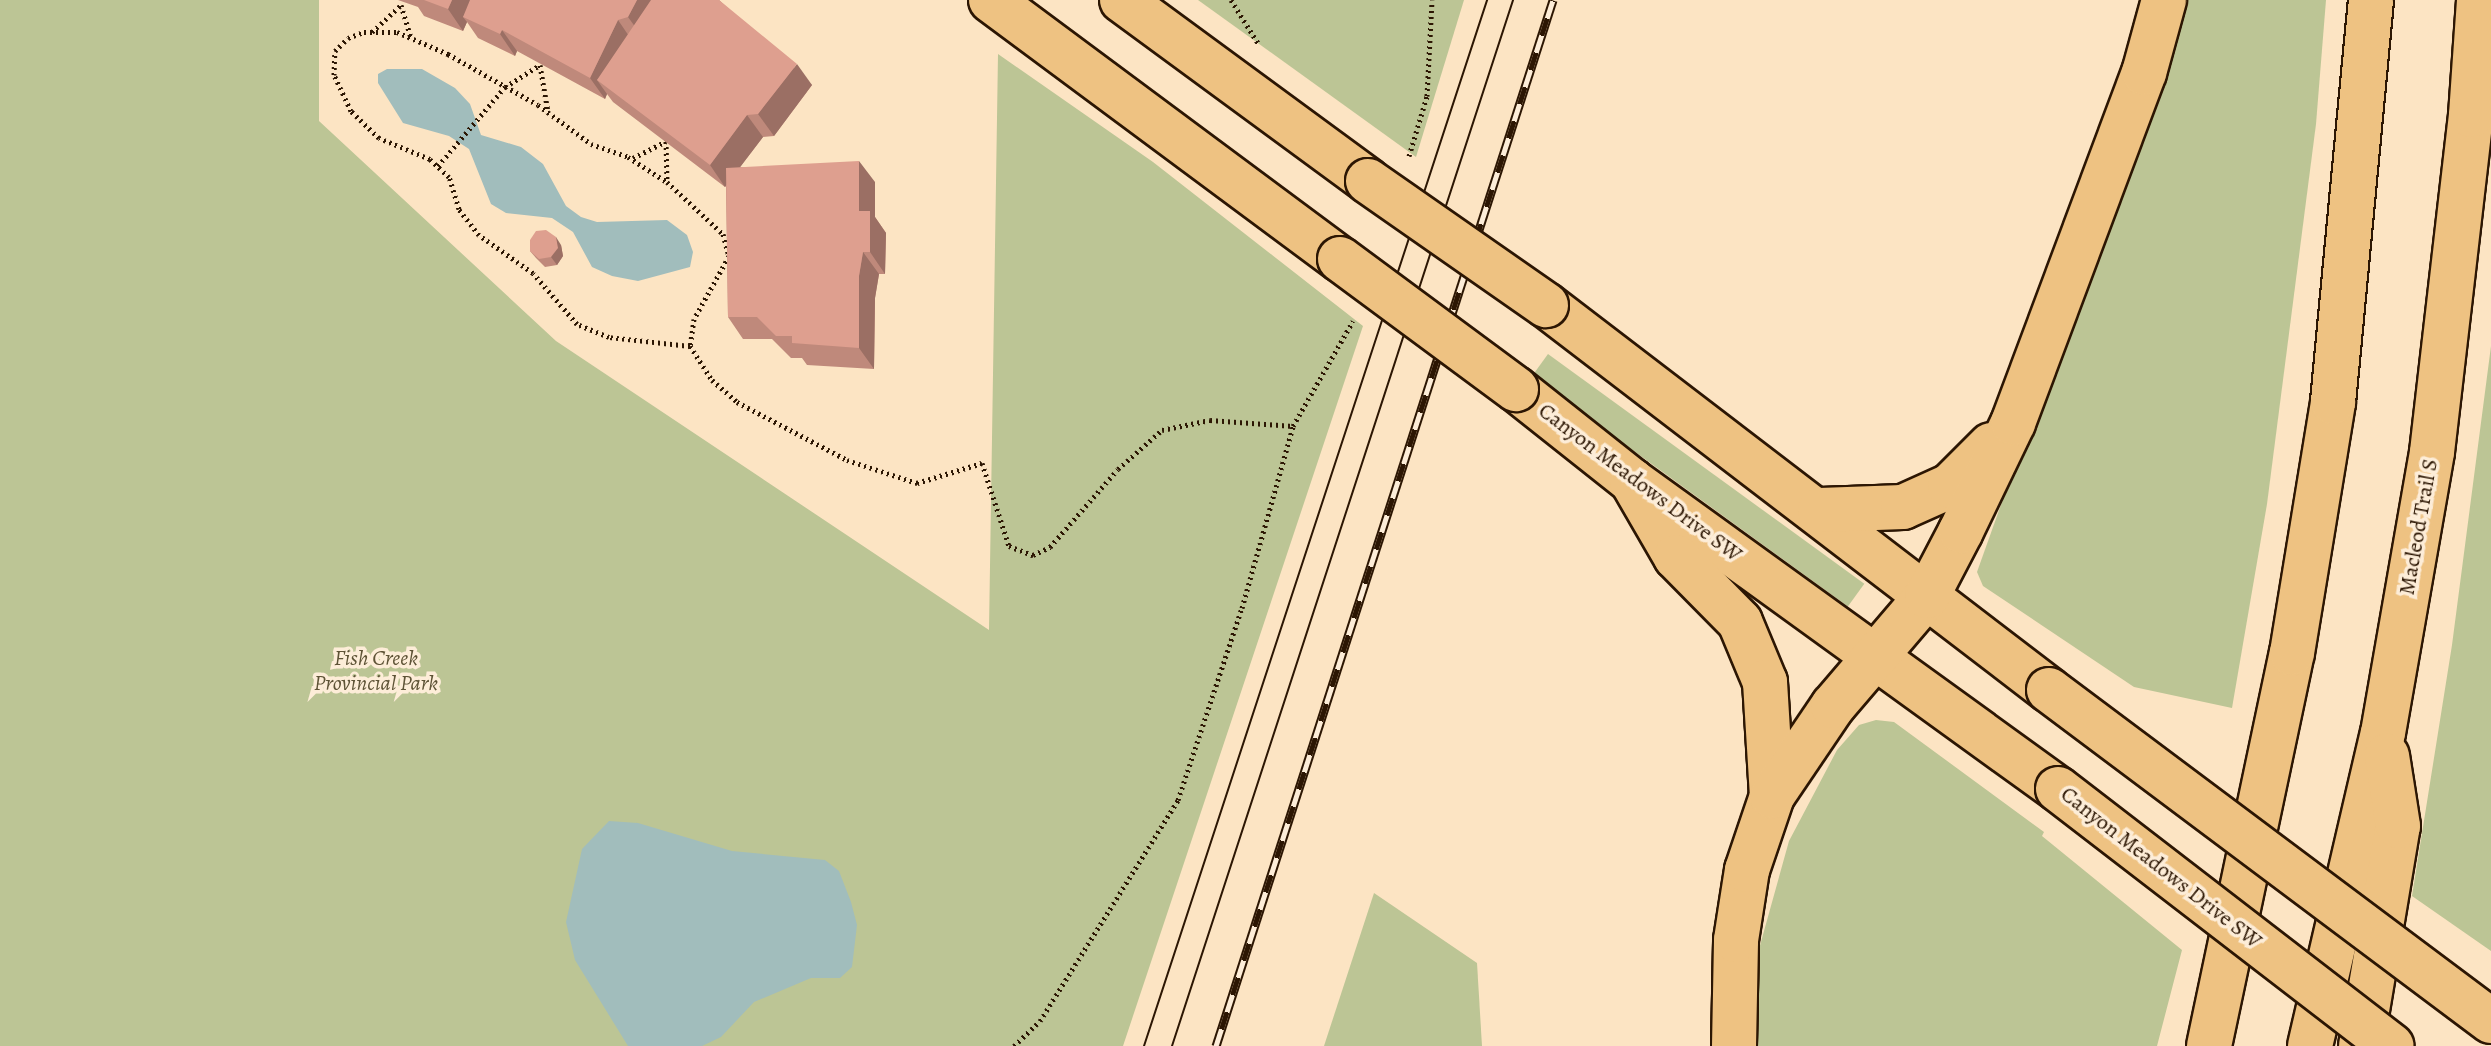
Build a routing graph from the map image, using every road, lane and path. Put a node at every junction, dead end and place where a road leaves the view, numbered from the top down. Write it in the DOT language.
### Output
graph roads {
  1 [pos="991,0"];
  2 [pos="1122,0"];
  3 [pos="1231,0"];
  4 [pos="2164,0"];
  5 [pos="2371,0"];
  6 [pos="2479,0"];
  7 [pos="372,32"];
  8 [pos="412,39"];
  9 [pos="1264,53"];
  10 [pos="505,87"];
  11 [pos="548,112"];
  12 [pos="632,159"];
  13 [pos="438,166"];
  14 [pos="667,182"];
  15 [pos="729,256"];
  16 [pos="741,256"];
  17 [pos="690,346"];
  18 [pos="2013,423"];
  19 [pos="1632,481"];
  20 [pos="1820,510"];
  21 [pos="1927,596"];
  22 [pos="1874,655"];
  23 [pos="2383,733"];
  24 [pos="1772,796"];
  25 [pos="2491,1021"];
  26 [pos="1014,1046"];
  27 [pos="1734,1046"];
  28 [pos="2209,1046"];
  29 [pos="2310,1046"];
  30 [pos="2361,1046"];
  31 [pos="2392,1046"];
  1 -- 19 [label="main road, Canyon Meadows Drive SW, bridge"];
  2 -- 20 [label="main road, bridge"];
  3 -- 9 [label="path"];
  4 -- 18 [label="main road"];
  5 -- 28 [label="main road"];
  6 -- 23 [label="main road, Macleod Trail S"];
  7 -- 8 [label="path"];
  7 -- 8 [label="path"];
  7 -- 13 [label="path"];
  8 -- 10 [label="path"];
  10 -- 11 [label="path"];
  10 -- 11 [label="path"];
  10 -- 13 [label="path"];
  11 -- 12 [label="path"];
  12 -- 14 [label="path"];
  12 -- 14 [label="path"];
  13 -- 17 [label="path"];
  14 -- 15 [label="path"];
  15 -- 16 [label="path"];
  15 -- 17 [label="path"];
  17 -- 26 [label="path"];
  18 -- 20 [label="main road"];
  18 -- 21 [label="main road"];
  19 -- 22 [label="main road, Canyon Meadows Drive SW"];
  19 -- 24 [label="main road"];
  20 -- 21 [label="main road"];
  21 -- 22 [label="main road"];
  21 -- 25 [label="main road, bridge"];
  22 -- 24 [label="main road"];
  22 -- 31 [label="main road, Canyon Meadows Drive SW, bridge"];
  23 -- 29 [label="main road, Macleod Trail S"];
  23 -- 30 [label="main road"];
  24 -- 27 [label="main road"];
}
